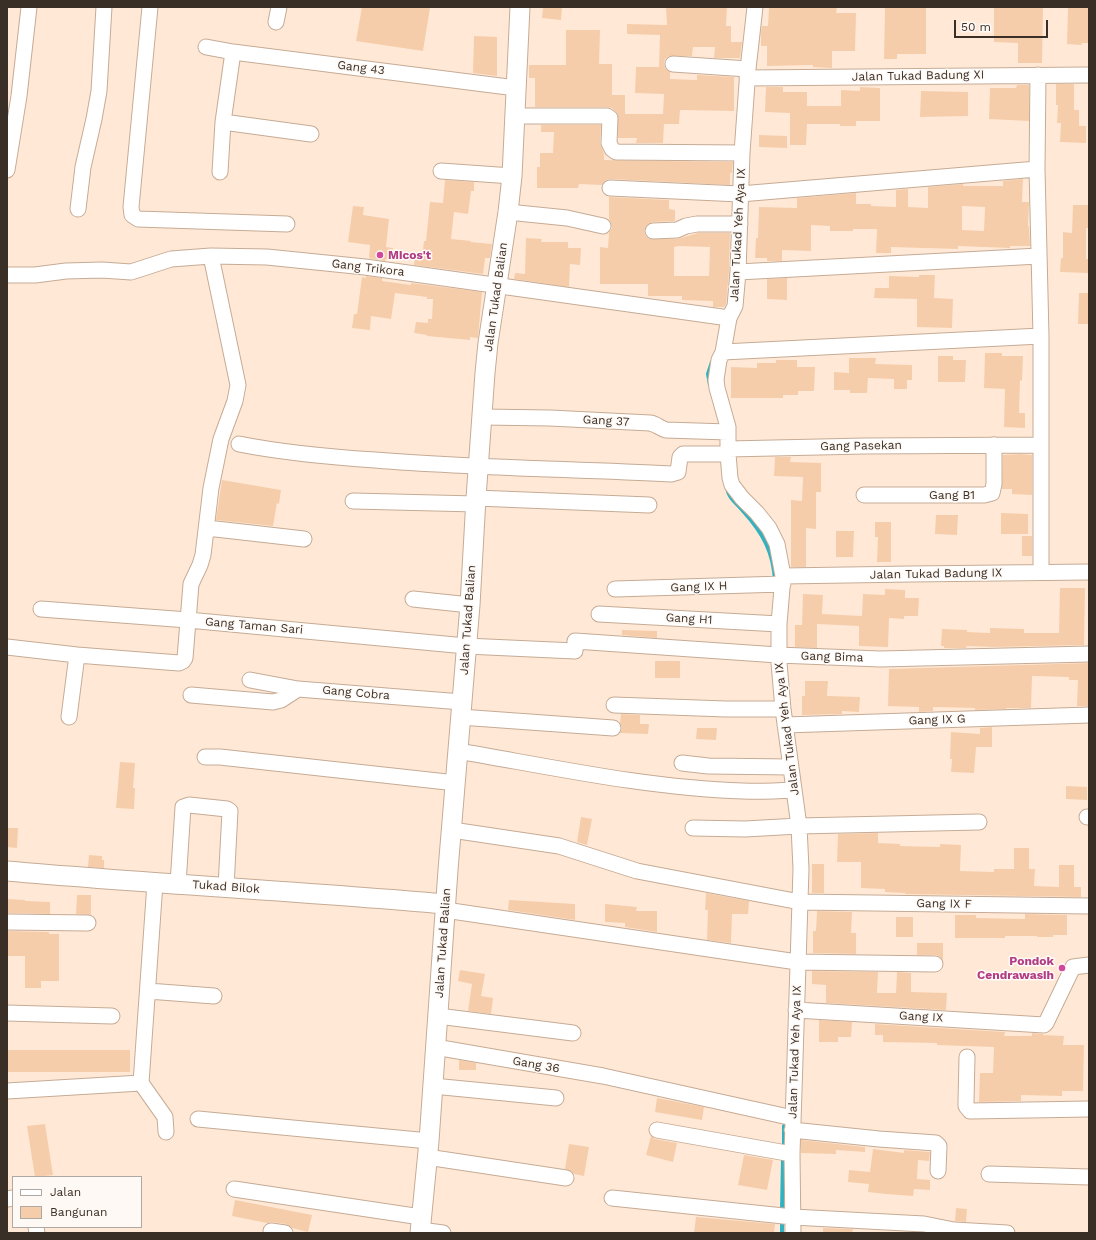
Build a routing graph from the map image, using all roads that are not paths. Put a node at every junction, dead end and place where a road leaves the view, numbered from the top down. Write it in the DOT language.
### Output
graph roads {
  1 [pos="29,7"];
  2 [pos="104,7"];
  3 [pos="150,7"];
  4 [pos="279,7"];
  5 [pos="520,7"];
  6 [pos="755,7"];
  7 [pos="276,22"];
  8 [pos="206,47"];
  9 [pos="233,52"];
  10 [pos="674,64"];
  11 [pos="748,73"];
  12 [pos="1038,75"];
  13 [pos="1089,75"];
  14 [pos="516,88"];
  15 [pos="515,116"];
  16 [pos="223,122"];
  17 [pos="311,134"];
  18 [pos="742,153"];
  19 [pos="1037,169"];
  20 [pos="7,170"];
  21 [pos="441,171"];
  22 [pos="220,172"];
  23 [pos="512,176"];
  24 [pos="610,188"];
  25 [pos="740,194"];
  26 [pos="78,209"];
  27 [pos="508,212"];
  28 [pos="287,224"];
  29 [pos="740,224"];
  30 [pos="604,226"];
  31 [pos="653,231"];
  32 [pos="212,256"];
  33 [pos="1039,256"];
  34 [pos="738,272"];
  35 [pos="7,275"];
  36 [pos="497,286"];
  37 [pos="729,318"];
  38 [pos="1041,336"];
  39 [pos="723,352"];
  40 [pos="483,417"];
  41 [pos="728,432"];
  42 [pos="240,444"];
  43 [pos="994,445"];
  44 [pos="1041,445"];
  45 [pos="728,451"];
  46 [pos="478,467"];
  47 [pos="864,495"];
  48 [pos="353,501"];
  49 [pos="476,501"];
  50 [pos="649,505"];
  51 [pos="207,528"];
  52 [pos="304,539"];
  53 [pos="1041,572"];
  54 [pos="1089,572"];
  55 [pos="783,580"];
  56 [pos="615,589"];
  57 [pos="413,599"];
  58 [pos="470,605"];
  59 [pos="41,609"];
  60 [pos="599,614"];
  61 [pos="188,620"];
  62 [pos="779,624"];
  63 [pos="575,641"];
  64 [pos="466,646"];
  65 [pos="7,647"];
  66 [pos="1089,654"];
  67 [pos="77,655"];
  68 [pos="778,655"];
  69 [pos="250,680"];
  70 [pos="298,689"];
  71 [pos="191,695"];
  72 [pos="614,705"];
  73 [pos="783,709"];
  74 [pos="461,710"];
  75 [pos="1089,714"];
  76 [pos="69,717"];
  77 [pos="785,725"];
  78 [pos="613,728"];
  79 [pos="458,751"];
  80 [pos="205,757"];
  81 [pos="682,763"];
  82 [pos="791,767"];
  83 [pos="456,783"];
  84 [pos="794,790"];
  85 [pos="979,822"];
  86 [pos="799,826"];
  87 [pos="693,828"];
  88 [pos="452,830"];
  89 [pos="7,872"];
  90 [pos="155,883"];
  91 [pos="178,884"];
  92 [pos="226,887"];
  93 [pos="800,902"];
  94 [pos="1089,906"];
  95 [pos="445,907"];
  96 [pos="7,922"];
  97 [pos="88,923"];
  98 [pos="798,962"];
  99 [pos="935,964"];
  100 [pos="1089,965"];
  101 [pos="148,991"];
  102 [pos="214,996"];
  103 [pos="796,1010"];
  104 [pos="7,1013"];
  105 [pos="112,1016"];
  106 [pos="438,1016"];
  107 [pos="573,1033"];
  108 [pos="435,1047"];
  109 [pos="967,1057"];
  110 [pos="141,1083"];
  111 [pos="433,1086"];
  112 [pos="7,1091"];
  113 [pos="556,1098"];
  114 [pos="1089,1109"];
  115 [pos="198,1119"];
  116 [pos="793,1124"];
  117 [pos="657,1130"];
  118 [pos="166,1132"];
  119 [pos="428,1149"];
  120 [pos="792,1154"];
  121 [pos="938,1171"];
  122 [pos="989,1174"];
  123 [pos="1089,1177"];
  124 [pos="566,1178"];
  125 [pos="234,1189"];
  126 [pos="612,1198"];
  127 [pos="793,1217"];
  128 [pos="421,1226"];
  129 [pos="443,1233"];
  130 [pos="793,1233"];
  131 [pos="1007,1233"];
  1 -- 20 [label="street"];
  2 -- 26 [label="street"];
  3 -- 28 [label="street"];
  4 -- 7 [label="street"];
  5 -- 14 [label="street, Jalan Tukad Balian"];
  6 -- 11 [label="street, Jalan Tukad Yeh Aya IX"];
  8 -- 9 [label="street, Gang 43"];
  9 -- 14 [label="street, Gang 43"];
  9 -- 16 [label="street"];
  10 -- 11 [label="street, Jalan Tukad Badung XI"];
  11 -- 12 [label="street, Jalan Tukad Badung XI"];
  11 -- 18 [label="street, Jalan Tukad Yeh Aya IX"];
  12 -- 13 [label="street, Jalan Tukad Badung XI"];
  12 -- 19 [label="street"];
  14 -- 15 [label="street, Jalan Tukad Balian"];
  15 -- 18 [label="street"];
  15 -- 23 [label="street, Jalan Tukad Balian"];
  16 -- 17 [label="street"];
  16 -- 22 [label="street"];
  18 -- 25 [label="street, Jalan Tukad Yeh Aya IX"];
  19 -- 25 [label="street"];
  19 -- 33 [label="street"];
  21 -- 23 [label="street"];
  23 -- 27 [label="street, Jalan Tukad Balian"];
  24 -- 25 [label="street"];
  25 -- 29 [label="street, Jalan Tukad Yeh Aya IX"];
  27 -- 30 [label="street"];
  27 -- 36 [label="street, Jalan Tukad Balian"];
  29 -- 31 [label="street"];
  29 -- 34 [label="street, Jalan Tukad Yeh Aya IX"];
  32 -- 35 [label="street, Gang Trikora"];
  32 -- 36 [label="street, Gang Trikora"];
  32 -- 51 [label="street"];
  33 -- 34 [label="street"];
  33 -- 38 [label="street"];
  34 -- 37 [label="street, Jalan Tukad Yeh Aya IX"];
  36 -- 37 [label="street, Gang Trikora"];
  36 -- 40 [label="street, Jalan Tukad Balian"];
  37 -- 39 [label="street, Jalan Tukad Yeh Aya IX"];
  38 -- 39 [label="street"];
  38 -- 44 [label="street"];
  39 -- 41 [label="street, Jalan Tukad Yeh Aya IX"];
  40 -- 41 [label="street, Gang 37"];
  40 -- 46 [label="street, Jalan Tukad Balian"];
  41 -- 45 [label="street, Jalan Tukad Yeh Aya IX"];
  42 -- 46 [label="street"];
  43 -- 44 [label="street, Gang Pasekan"];
  43 -- 45 [label="street, Gang Pasekan"];
  43 -- 47 [label="street, Gang B1"];
  44 -- 53 [label="street"];
  45 -- 46 [label="street, Gang Pasekan"];
  45 -- 55 [label="street, Jalan Tukad Yeh Aya IX"];
  46 -- 49 [label="street, Jalan Tukad Balian"];
  48 -- 49 [label="street"];
  49 -- 50 [label="street"];
  49 -- 58 [label="street, Jalan Tukad Balian"];
  51 -- 52 [label="street"];
  51 -- 61 [label="street"];
  53 -- 54 [label="street, Jalan Tukad Badung IX"];
  53 -- 55 [label="street, Jalan Tukad Badung IX"];
  55 -- 56 [label="street, Gang IX H"];
  55 -- 62 [label="street, Jalan Tukad Yeh Aya IX"];
  57 -- 58 [label="street"];
  58 -- 64 [label="street, Jalan Tukad Balian"];
  59 -- 61 [label="street, Gang Taman Sari"];
  60 -- 62 [label="street, Gang H1"];
  61 -- 64 [label="street, Gang Taman Sari"];
  61 -- 67 [label="street"];
  62 -- 68 [label="street, Jalan Tukad Yeh Aya IX"];
  63 -- 64 [label="street, Gang Taman Sari"];
  63 -- 68 [label="street, Gang Bima"];
  64 -- 74 [label="street, Jalan Tukad Balian"];
  65 -- 67 [label="street"];
  66 -- 68 [label="street, Gang Bima"];
  67 -- 76 [label="street"];
  68 -- 73 [label="street, Jalan Tukad Yeh Aya IX"];
  69 -- 70 [label="street, Gang Cobra"];
  70 -- 71 [label="street"];
  70 -- 74 [label="street, Gang Cobra"];
  72 -- 73 [label="street"];
  73 -- 77 [label="street, Jalan Tukad Yeh Aya IX"];
  74 -- 78 [label="street, Gang Cobra"];
  74 -- 79 [label="street, Jalan Tukad Balian"];
  75 -- 77 [label="street, Gang IX G"];
  77 -- 82 [label="street, Jalan Tukad Yeh Aya IX"];
  79 -- 83 [label="street, Jalan Tukad Balian"];
  79 -- 84 [label="street"];
  80 -- 83 [label="street"];
  81 -- 82 [label="street"];
  82 -- 84 [label="street, Jalan Tukad Yeh Aya IX"];
  83 -- 88 [label="street, Jalan Tukad Balian"];
  84 -- 86 [label="street, Jalan Tukad Yeh Aya IX"];
  85 -- 86 [label="street"];
  86 -- 87 [label="street"];
  86 -- 93 [label="street, Jalan Tukad Yeh Aya IX"];
  88 -- 93 [label="street, Gang IX F"];
  88 -- 95 [label="street, Jalan Tukad Balian"];
  89 -- 90 [label="street, Tukad Bilok"];
  90 -- 91 [label="street, Tukad Bilok"];
  90 -- 101 [label="street"];
  91 -- 92 [label="street, Tukad Bilok"];
  91 -- 92 [label="street"];
  92 -- 95 [label="street, Tukad Bilok"];
  93 -- 94 [label="street, Gang IX F"];
  93 -- 98 [label="street, Jalan Tukad Yeh Aya IX"];
  95 -- 98 [label="street"];
  95 -- 106 [label="street, Jalan Tukad Balian"];
  96 -- 97 [label="street"];
  98 -- 99 [label="street"];
  98 -- 103 [label="street, Jalan Tukad Yeh Aya IX"];
  100 -- 103 [label="street, Gang IX"];
  101 -- 102 [label="street"];
  101 -- 110 [label="street"];
  103 -- 116 [label="street, Jalan Tukad Yeh Aya IX"];
  104 -- 105 [label="street"];
  106 -- 107 [label="street"];
  106 -- 108 [label="street, Jalan Tukad Balian"];
  108 -- 111 [label="street, Jalan Tukad Balian"];
  108 -- 116 [label="street, Gang 36"];
  109 -- 114 [label="street"];
  110 -- 112 [label="street"];
  110 -- 118 [label="street"];
  111 -- 113 [label="street"];
  111 -- 119 [label="street, Jalan Tukad Balian"];
  115 -- 119 [label="street"];
  116 -- 120 [label="street, Jalan Tukad Yeh Aya IX"];
  116 -- 121 [label="street, Gang 36"];
  117 -- 120 [label="street"];
  119 -- 124 [label="street"];
  119 -- 128 [label="street, Jalan Tukad Balian"];
  120 -- 127 [label="street, Jalan Tukad Yeh Aya IX"];
  122 -- 123 [label="street"];
  125 -- 128 [label="street"];
  126 -- 127 [label="street"];
  127 -- 130 [label="street, Jalan Tukad Yeh Aya IX"];
  127 -- 131 [label="street"];
  128 -- 129 [label="street"];
}
